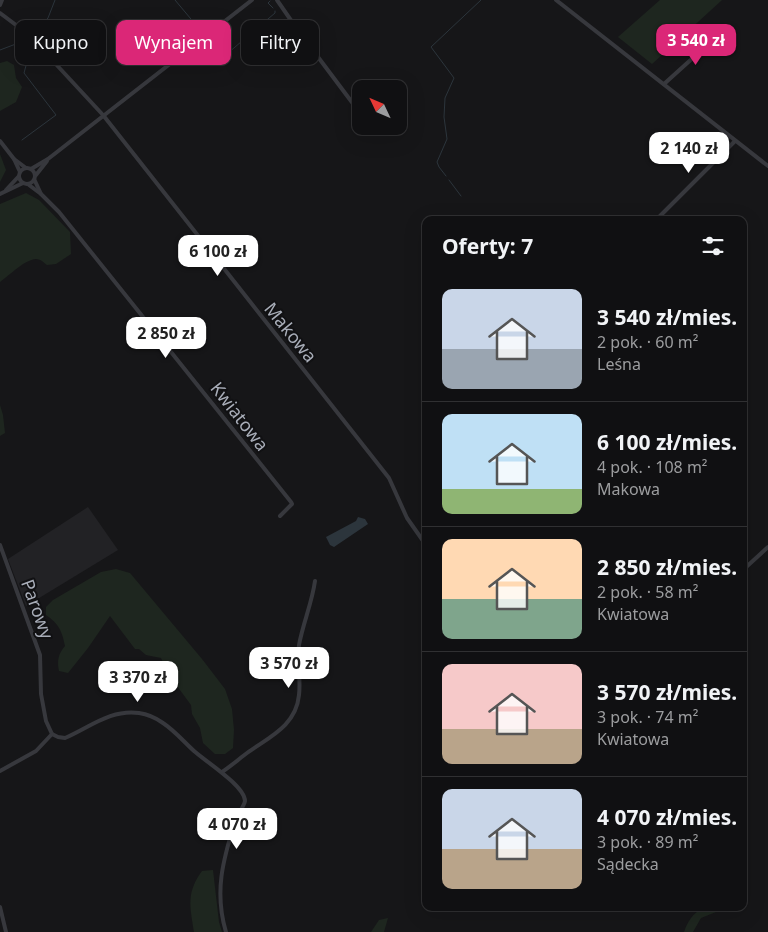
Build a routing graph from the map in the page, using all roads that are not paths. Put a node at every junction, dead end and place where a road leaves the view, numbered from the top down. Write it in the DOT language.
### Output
graph roads {
  1 [pos="2,0"];
  2 [pos="252,0"];
  3 [pos="277,0"];
  4 [pos="556,0"];
  5 [pos="0,5"];
  6 [pos="0,13"];
  7 [pos="716,37"];
  8 [pos="664,84"];
  9 [pos="352,101"];
  10 [pos="103,115"];
  11 [pos="735,141"];
  12 [pos="0,142"];
  13 [pos="14,159"];
  14 [pos="48,159"];
  15 [pos="768,166"];
  16 [pos="29,168"];
  17 [pos="19,174"];
  18 [pos="36,175"];
  19 [pos="34,181"];
  20 [pos="22,183"];
  21 [pos="29,184"];
  22 [pos="6,190"];
  23 [pos="0,194"];
  24 [pos="42,194"];
  25 [pos="660,216"];
  26 [pos="280,516"];
  27 [pos="422,539"];
  28 [pos="0,545"];
  29 [pos="768,546"];
  30 [pos="747,566"];
  31 [pos="315,581"];
  32 [pos="52,734"];
  33 [pos="0,771"];
  34 [pos="222,772"];
  35 [pos="0,907"];
  36 [pos="6,932"];
  37 [pos="226,932"];
  1 -- 5 [label="street"];
  2 -- 10 [label="street"];
  3 -- 9 [label="street"];
  4 -- 8 [label="street"];
  6 -- 10 [label="street, Makowa"];
  7 -- 8 [label="street"];
  8 -- 11 [label="street"];
  10 -- 14 [label="street"];
  10 -- 27 [label="street, Makowa"];
  11 -- 15 [label="street"];
  11 -- 25 [label="street"];
  12 -- 13 [label="street"];
  13 -- 16 [label="street"];
  13 -- 17 [label="street"];
  14 -- 16 [label="street"];
  14 -- 18 [label="street"];
  16 -- 17 [label="street"];
  16 -- 18 [label="street"];
  17 -- 20 [label="street"];
  17 -- 22 [label="street"];
  18 -- 19 [label="street"];
  19 -- 21 [label="street"];
  19 -- 24 [label="street, Kwiatowa"];
  20 -- 21 [label="street"];
  20 -- 22 [label="street"];
  21 -- 24 [label="street, Kwiatowa"];
  22 -- 23 [label="street"];
  24 -- 26 [label="street, Kwiatowa"];
  28 -- 32 [label="street, Parowy"];
  29 -- 30 [label="street"];
  31 -- 34 [label="street"];
  32 -- 33 [label="street"];
  32 -- 34 [label="street"];
  34 -- 37 [label="street"];
  35 -- 36 [label="street"];
}
